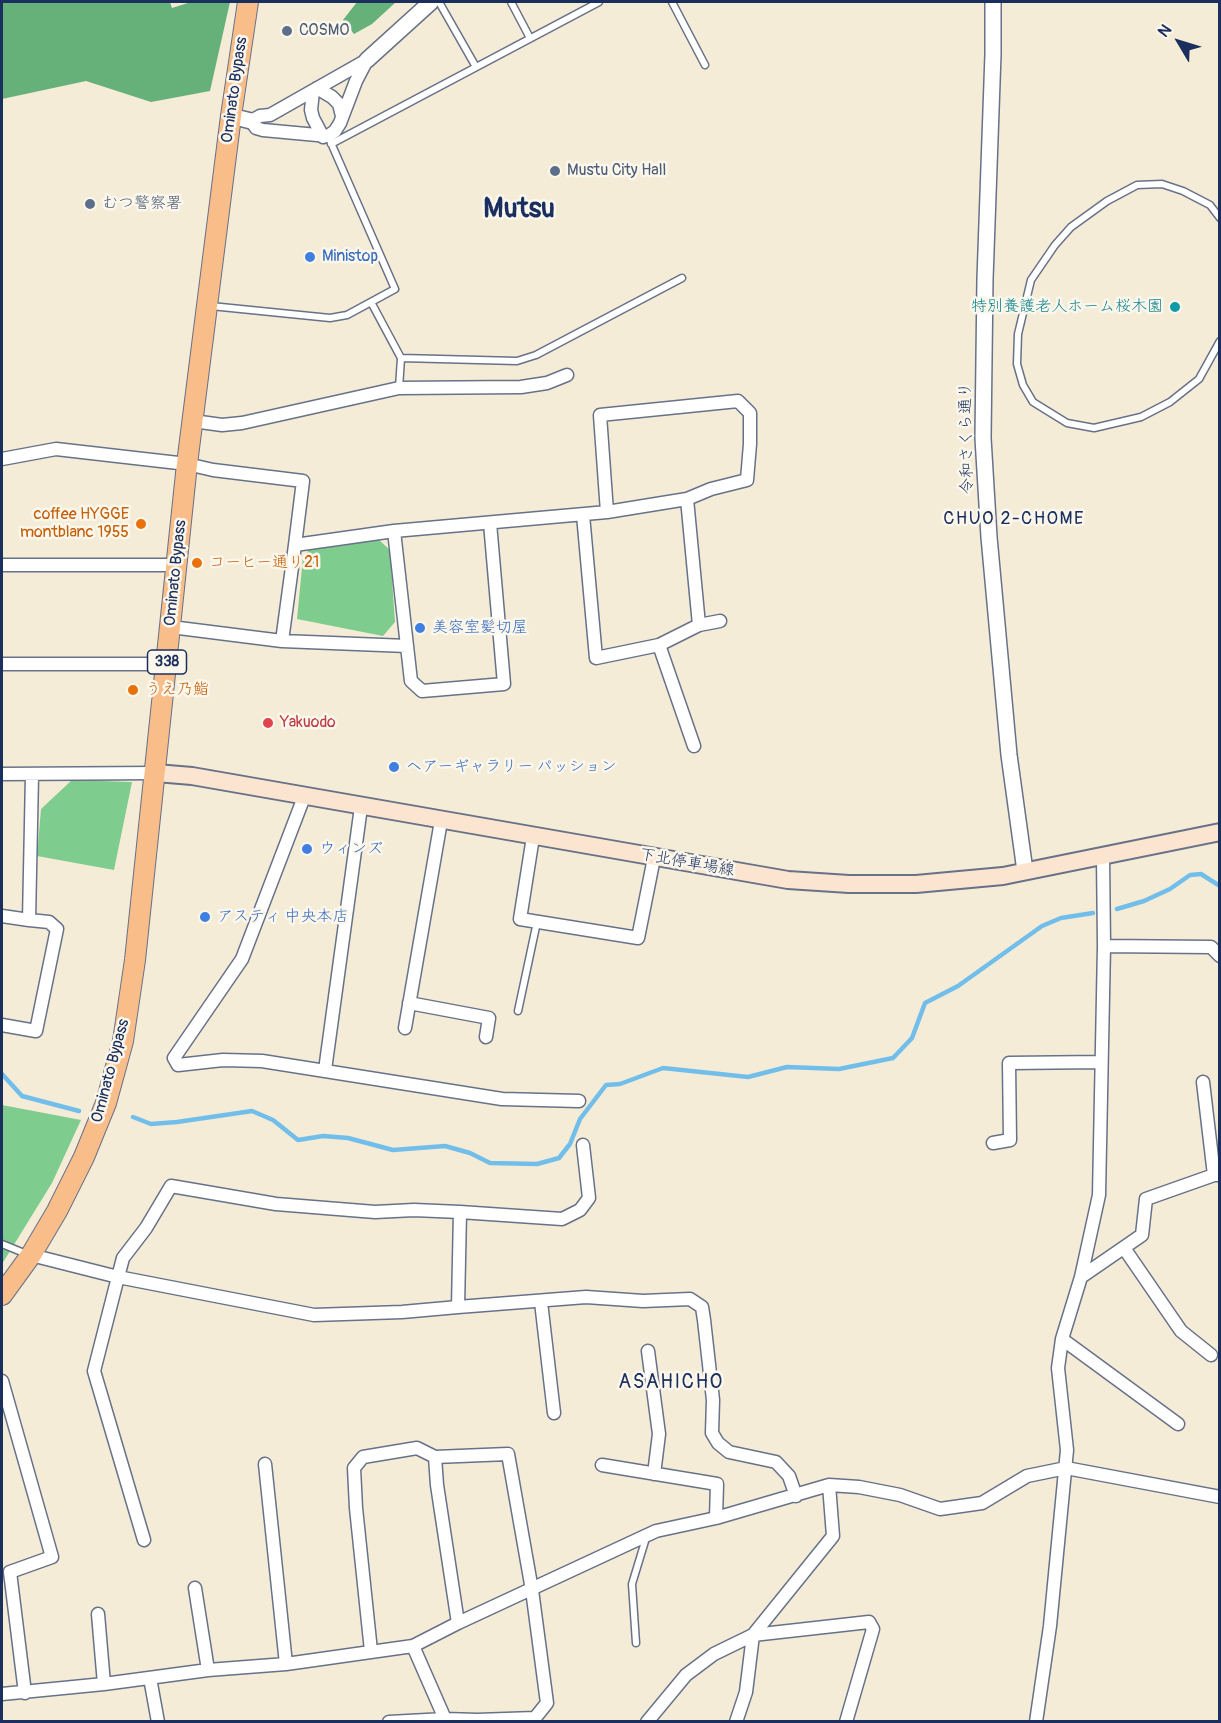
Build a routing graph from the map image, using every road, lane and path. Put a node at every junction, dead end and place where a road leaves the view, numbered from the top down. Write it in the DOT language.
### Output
graph roads {
  1 [pos="248,2"];
  2 [pos="431,2"];
  3 [pos="440,2"];
  4 [pos="511,2"];
  5 [pos="599,2"];
  6 [pos="672,2"];
  7 [pos="993,2"];
  8 [pos="530,38"];
  9 [pos="367,60"];
  10 [pos="705,65"];
  11 [pos="476,67"];
  12 [pos="315,90"];
  13 [pos="231,116"];
  14 [pos="342,116"];
  15 [pos="251,121"];
  16 [pos="327,139"];
  17 [pos="1220,218"];
  18 [pos="682,278"];
  19 [pos="371,302"];
  20 [pos="207,306"];
  21 [pos="1220,341"];
  22 [pos="400,357"];
  23 [pos="567,375"];
  24 [pos="399,388"];
  25 [pos="193,421"];
  26 [pos="2,459"];
  27 [pos="187,464"];
  28 [pos="687,499"];
  29 [pos="607,512"];
  30 [pos="583,515"];
  31 [pos="490,523"];
  32 [pos="394,531"];
  33 [pos="295,545"];
  34 [pos="177,564"];
  35 [pos="2,565"];
  36 [pos="720,621"];
  37 [pos="699,625"];
  38 [pos="171,627"];
  39 [pos="282,641"];
  40 [pos="659,645"];
  41 [pos="407,646"];
  42 [pos="2,664"];
  43 [pos="167,664"];
  44 [pos="694,746"];
  45 [pos="156,773"];
  46 [pos="2,774"];
  47 [pos="32,775"];
  48 [pos="304,796"];
  49 [pos="361,807"];
  50 [pos="441,821"];
  51 [pos="1220,832"];
  52 [pos="533,837"];
  53 [pos="1103,856"];
  54 [pos="654,858"];
  55 [pos="1025,871"];
  56 [pos="2,916"];
  57 [pos="29,920"];
  58 [pos="537,922"];
  59 [pos="1104,946"];
  60 [pos="1220,956"];
  61 [pos="409,1003"];
  62 [pos="518,1011"];
  63 [pos="2,1025"];
  64 [pos="405,1028"];
  65 [pos="486,1037"];
  66 [pos="1101,1062"];
  67 [pos="325,1070"];
  68 [pos="1203,1082"];
  69 [pos="579,1101"];
  70 [pos="993,1143"];
  71 [pos="583,1145"];
  72 [pos="1217,1175"];
  73 [pos="460,1212"];
  74 [pos="2,1244"];
  75 [pos="1124,1248"];
  76 [pos="31,1255"];
  77 [pos="118,1277"];
  78 [pos="1081,1277"];
  79 [pos="2,1295"];
  80 [pos="541,1302"];
  81 [pos="458,1307"];
  82 [pos="1062,1339"];
  83 [pos="648,1351"];
  84 [pos="1211,1355"];
  85 [pos="2,1381"];
  86 [pos="554,1413"];
  87 [pos="1178,1424"];
  88 [pos="435,1457"];
  89 [pos="265,1464"];
  90 [pos="602,1465"];
  91 [pos="1066,1468"];
  92 [pos="654,1474"];
  93 [pos="829,1485"];
  94 [pos="796,1496"];
  95 [pos="1220,1497"];
  96 [pos="716,1518"];
  97 [pos="646,1535"];
  98 [pos="144,1540"];
  99 [pos="195,1588"];
  100 [pos="532,1590"];
  101 [pos="98,1614"];
  102 [pos="458,1623"];
  103 [pos="753,1635"];
  104 [pos="636,1643"];
  105 [pos="413,1646"];
  106 [pos="371,1651"];
  107 [pos="286,1664"];
  108 [pos="208,1670"];
  109 [pos="150,1678"];
  110 [pos="104,1684"];
  111 [pos="26,1693"];
  112 [pos="2,1694"];
  113 [pos="446,1719"];
  114 [pos="477,1721"];
  115 [pos="158,1722"];
  116 [pos="389,1722"];
  117 [pos="646,1722"];
  118 [pos="736,1722"];
  119 [pos="846,1722"];
  120 [pos="1036,1722"];
  1 -- 13 [label="highway, Ominato Bypass / 338"];
  2 -- 9 [label="street"];
  3 -- 11 [label="lane"];
  4 -- 8 [label="lane"];
  5 -- 8 [label="lane"];
  6 -- 10 [label="lane"];
  7 -- 55 [label="street, 令和さくら通り"];
  8 -- 11 [label="lane"];
  9 -- 12 [label="street"];
  9 -- 14 [label="street"];
  11 -- 16 [label="lane"];
  12 -- 14 [label="street"];
  12 -- 15 [label="street"];
  12 -- 16 [label="street"];
  13 -- 15 [label="street"];
  13 -- 20 [label="highway, Ominato Bypass / 338"];
  14 -- 16 [label="street"];
  15 -- 16 [label="street"];
  16 -- 19 [label="lane"];
  17 -- 21 [label="lane"];
  18 -- 22 [label="lane"];
  19 -- 20 [label="lane"];
  19 -- 22 [label="lane"];
  20 -- 25 [label="highway, Ominato Bypass / 338"];
  22 -- 24 [label="lane"];
  23 -- 24 [label="street"];
  24 -- 25 [label="street"];
  25 -- 27 [label="highway, Ominato Bypass / 338"];
  26 -- 27 [label="street"];
  27 -- 33 [label="street"];
  27 -- 34 [label="highway, Ominato Bypass / 338"];
  28 -- 29 [label="street"];
  28 -- 29 [label="street"];
  28 -- 37 [label="street"];
  29 -- 30 [label="street"];
  30 -- 31 [label="street"];
  30 -- 40 [label="street"];
  31 -- 32 [label="street"];
  31 -- 41 [label="street"];
  32 -- 33 [label="street"];
  32 -- 41 [label="street"];
  33 -- 39 [label="street"];
  34 -- 35 [label="street"];
  34 -- 38 [label="highway, Ominato Bypass / 338"];
  36 -- 37 [label="street"];
  37 -- 40 [label="street"];
  38 -- 39 [label="street"];
  38 -- 43 [label="highway, Ominato Bypass / 338"];
  39 -- 41 [label="street"];
  40 -- 44 [label="street"];
  42 -- 43 [label="street"];
  43 -- 45 [label="highway, Ominato Bypass / 338"];
  45 -- 47 [label="street"];
  45 -- 48 [label="main road, 下北停車場線"];
  45 -- 76 [label="highway, Ominato Bypass / 338"];
  46 -- 47 [label="street"];
  47 -- 57 [label="street"];
  48 -- 49 [label="main road, 下北停車場線"];
  48 -- 67 [label="street"];
  49 -- 50 [label="main road, 下北停車場線"];
  49 -- 67 [label="street"];
  50 -- 52 [label="main road, 下北停車場線"];
  50 -- 61 [label="street"];
  51 -- 53 [label="main road, 下北停車場線"];
  52 -- 54 [label="main road, 下北停車場線"];
  52 -- 58 [label="street"];
  53 -- 55 [label="main road, 下北停車場線"];
  53 -- 59 [label="street"];
  54 -- 55 [label="main road, 下北停車場線"];
  54 -- 58 [label="street"];
  56 -- 57 [label="street"];
  57 -- 63 [label="street"];
  58 -- 62 [label="lane"];
  59 -- 60 [label="street"];
  59 -- 66 [label="street"];
  61 -- 64 [label="street"];
  61 -- 65 [label="street"];
  66 -- 70 [label="street"];
  66 -- 78 [label="street"];
  67 -- 69 [label="street"];
  68 -- 72 [label="street"];
  71 -- 73 [label="street"];
  72 -- 75 [label="street"];
  73 -- 77 [label="street"];
  73 -- 81 [label="street"];
  74 -- 76 [label="lane"];
  75 -- 78 [label="street"];
  75 -- 84 [label="street"];
  76 -- 77 [label="street"];
  76 -- 79 [label="highway, Ominato Bypass / 338"];
  77 -- 81 [label="street"];
  77 -- 98 [label="street"];
  78 -- 82 [label="street"];
  80 -- 81 [label="street"];
  80 -- 86 [label="street"];
  80 -- 94 [label="street"];
  82 -- 87 [label="street"];
  82 -- 91 [label="street"];
  83 -- 92 [label="street"];
  85 -- 111 [label="street"];
  88 -- 100 [label="street"];
  88 -- 102 [label="street"];
  88 -- 106 [label="street"];
  89 -- 107 [label="street"];
  90 -- 92 [label="street"];
  91 -- 93 [label="street"];
  91 -- 95 [label="street"];
  91 -- 120 [label="street"];
  92 -- 96 [label="street"];
  93 -- 94 [label="street"];
  93 -- 103 [label="street"];
  94 -- 96 [label="street"];
  96 -- 97 [label="street"];
  97 -- 100 [label="street"];
  97 -- 104 [label="lane"];
  99 -- 108 [label="street"];
  100 -- 102 [label="street"];
  100 -- 114 [label="street"];
  101 -- 110 [label="street"];
  102 -- 105 [label="street"];
  103 -- 117 [label="street"];
  103 -- 118 [label="street"];
  103 -- 119 [label="street"];
  105 -- 106 [label="street"];
  105 -- 113 [label="street"];
  106 -- 107 [label="street"];
  107 -- 108 [label="street"];
  108 -- 109 [label="street"];
  109 -- 110 [label="street"];
  109 -- 115 [label="street"];
  110 -- 111 [label="street"];
  111 -- 112 [label="street"];
  113 -- 114 [label="street"];
  113 -- 116 [label="street"];
}
